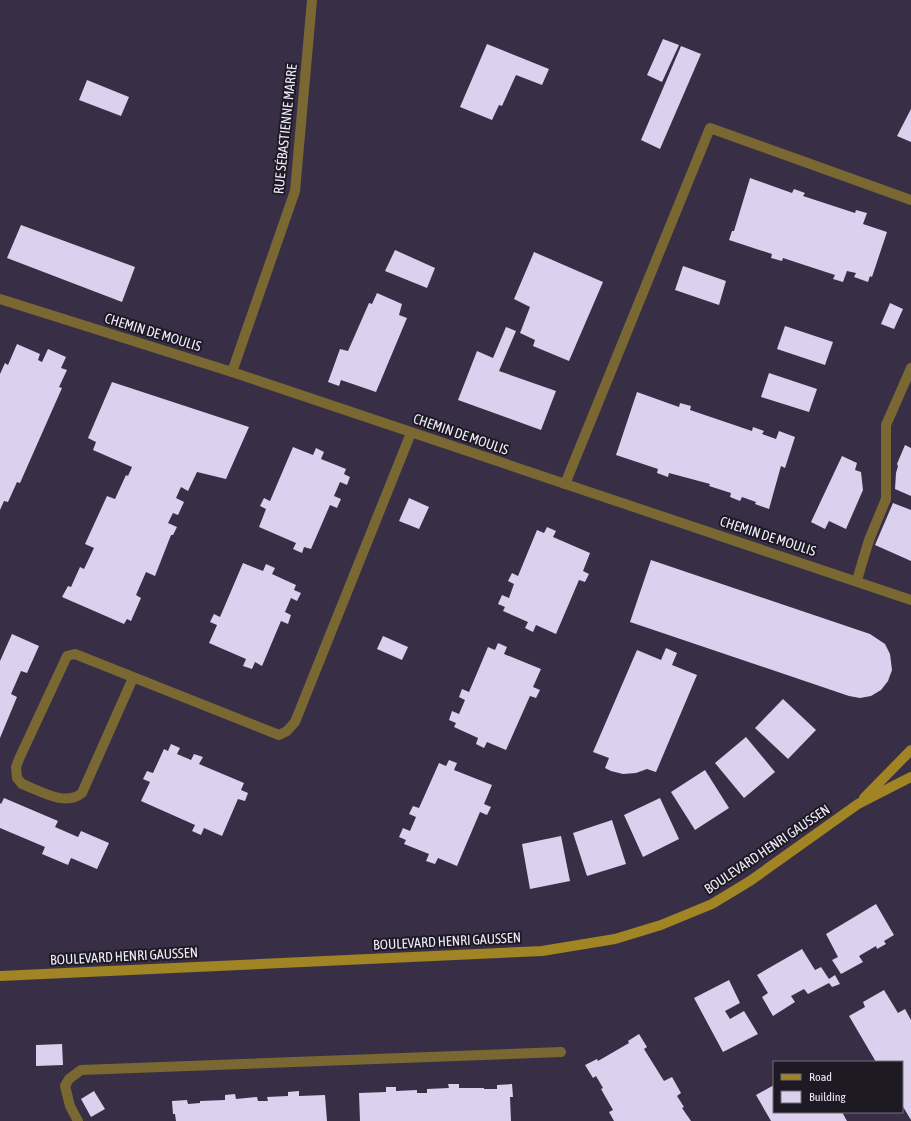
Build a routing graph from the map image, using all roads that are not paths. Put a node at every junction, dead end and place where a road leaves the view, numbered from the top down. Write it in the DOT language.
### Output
graph roads {
  1 [pos="312,0"];
  2 [pos="911,200"];
  3 [pos="0,299"];
  4 [pos="911,368"];
  5 [pos="232,372"];
  6 [pos="411,433"];
  7 [pos="565,484"];
  8 [pos="857,580"];
  9 [pos="911,600"];
  10 [pos="133,678"];
  11 [pos="911,750"];
  12 [pos="911,777"];
  13 [pos="858,804"];
  14 [pos="0,976"];
  15 [pos="560,1052"];
  16 [pos="78,1121"];
  1 -- 5 [label="street, RUE SÉBASTIENNE MARRE"];
  2 -- 7 [label="street"];
  3 -- 5 [label="street, CHEMIN DE MOULIS"];
  4 -- 8 [label="street"];
  5 -- 6 [label="street, CHEMIN DE MOULIS"];
  6 -- 7 [label="street, CHEMIN DE MOULIS"];
  6 -- 10 [label="street"];
  7 -- 8 [label="street, CHEMIN DE MOULIS"];
  8 -- 9 [label="street, CHEMIN DE MOULIS"];
  10 -- 10 [label="street"];
  11 -- 13 [label="street, BOULEVARD HENRI GAUSSEN"];
  12 -- 13 [label="street, BOULEVARD HENRI GAUSSEN"];
  13 -- 14 [label="street, BOULEVARD HENRI GAUSSEN"];
  15 -- 16 [label="street"];
}
